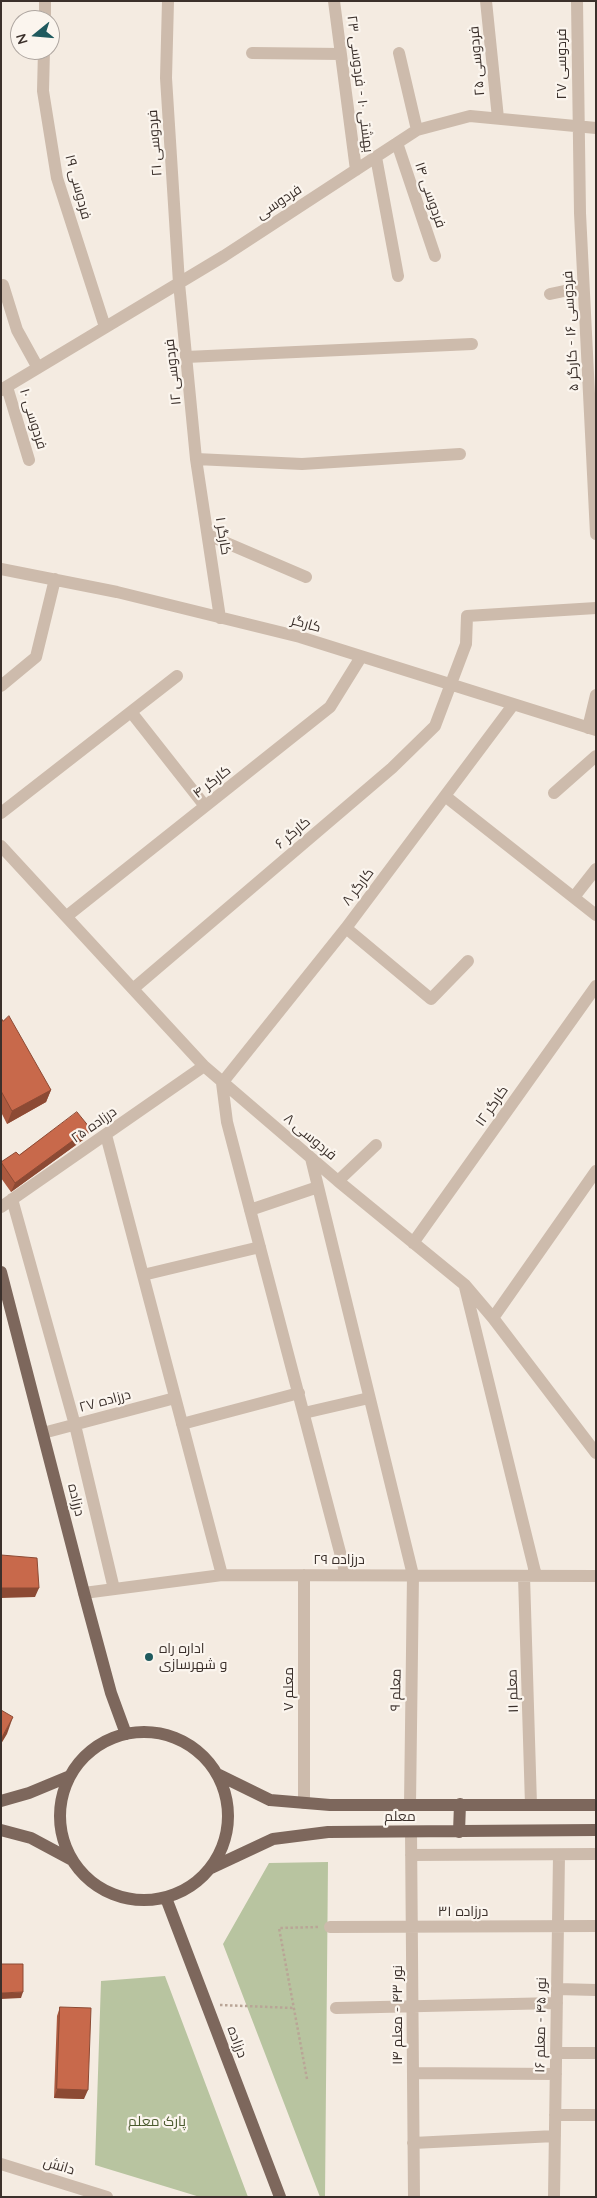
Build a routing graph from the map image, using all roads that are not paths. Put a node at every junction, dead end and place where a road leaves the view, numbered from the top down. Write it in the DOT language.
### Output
graph roads {
  1 [pos="168,1"];
  2 [pos="334,1"];
  3 [pos="486,1"];
  4 [pos="579,2"];
  5 [pos="252,53"];
  6 [pos="399,53"];
  7 [pos="341,54"];
  8 [pos="44,60"];
  9 [pos="498,118"];
  10 [pos="578,127"];
  11 [pos="596,128"];
  12 [pos="417,130"];
  13 [pos="397,143"];
  14 [pos="376,156"];
  15 [pos="356,170"];
  16 [pos="435,256"];
  17 [pos="398,276"];
  18 [pos="179,283"];
  19 [pos="3,285"];
  20 [pos="584,287"];
  21 [pos="550,294"];
  22 [pos="105,327"];
  23 [pos="591,330"];
  24 [pos="472,344"];
  25 [pos="186,357"];
  26 [pos="38,368"];
  27 [pos="4,388"];
  28 [pos="592,399"];
  29 [pos="460,454"];
  30 [pos="196,459"];
  31 [pos="29,460"];
  32 [pos="596,534"];
  33 [pos="208,535"];
  34 [pos="1,569"];
  35 [pos="306,577"];
  36 [pos="54,579"];
  37 [pos="596,608"];
  38 [pos="220,618"];
  39 [pos="361,656"];
  40 [pos="177,676"];
  41 [pos="451,685"];
  42 [pos="1,686"];
  43 [pos="596,695"];
  44 [pos="513,704"];
  45 [pos="131,712"];
  46 [pos="592,729"];
  47 [pos="596,756"];
  48 [pos="554,793"];
  49 [pos="445,796"];
  50 [pos="205,806"];
  51 [pos="1,813"];
  52 [pos="1,846"];
  53 [pos="596,869"];
  54 [pos="574,897"];
  55 [pos="596,914"];
  56 [pos="67,916"];
  57 [pos="346,928"];
  58 [pos="468,961"];
  59 [pos="596,986"];
  60 [pos="134,988"];
  61 [pos="204,1066"];
  62 [pos="222,1083"];
  63 [pos="106,1135"];
  64 [pos="376,1145"];
  65 [pos="311,1158"];
  66 [pos="596,1171"];
  67 [pos="338,1181"];
  68 [pos="318,1188"];
  69 [pos="12,1199"];
  70 [pos="1,1207"];
  71 [pos="250,1210"];
  72 [pos="413,1243"];
  73 [pos="260,1247"];
  74 [pos="1,1272"];
  75 [pos="143,1275"];
  76 [pos="465,1285"];
  77 [pos="493,1318"];
  78 [pos="298,1393"];
  79 [pos="175,1398"];
  80 [pos="369,1398"];
  81 [pos="304,1413"];
  82 [pos="182,1424"];
  83 [pos="75,1425"];
  84 [pos="43,1433"];
  85 [pos="596,1453"];
  86 [pos="222,1574"];
  87 [pos="304,1575"];
  88 [pos="346,1575"];
  89 [pos="413,1576"];
  90 [pos="530,1576"];
  91 [pos="596,1576"];
  92 [pos="114,1589"];
  93 [pos="84,1593"];
  94 [pos="126,1734"];
  95 [pos="217,1774"];
  96 [pos="70,1776"];
  97 [pos="1,1801"];
  98 [pos="304,1803"];
  99 [pos="410,1804"];
  100 [pos="460,1804"];
  101 [pos="531,1805"];
  102 [pos="596,1805"];
  103 [pos="1,1830"];
  104 [pos="596,1830"];
  105 [pos="411,1832"];
  106 [pos="459,1832"];
  107 [pos="559,1854"];
  108 [pos="596,1854"];
  109 [pos="411,1855"];
  110 [pos="72,1860"];
  111 [pos="211,1868"];
  112 [pos="166,1898"];
  113 [pos="596,1926"];
  114 [pos="330,1927"];
  115 [pos="412,1927"];
  116 [pos="558,1928"];
  117 [pos="557,1989"];
  118 [pos="596,1990"];
  119 [pos="557,2003"];
  120 [pos="412,2006"];
  121 [pos="336,2008"];
  122 [pos="556,2053"];
  123 [pos="596,2053"];
  124 [pos="413,2073"];
  125 [pos="556,2074"];
  126 [pos="555,2115"];
  127 [pos="596,2115"];
  128 [pos="555,2136"];
  129 [pos="414,2143"];
  130 [pos="1,2164"];
  131 [pos="80,2193"];
  132 [pos="107,2197"];
  133 [pos="280,2197"];
  134 [pos="414,2197"];
  135 [pos="554,2197"];
  1 -- 18 [label="street, فردوسی ۲۱"];
  2 -- 7 [label="street, بهشتی ۱۰ - فردوسی ۲۳"];
  3 -- 9 [label="street, فردوسی ۲۵"];
  4 -- 10 [label="street, فردوسی ۲۷"];
  5 -- 7 [label="street"];
  6 -- 12 [label="street"];
  7 -- 15 [label="street, بهشتی ۱۰ - فردوسی ۲۳"];
  8 -- 22 [label="street, فردوسی ۱۹"];
  9 -- 10 [label="street, فردوسی"];
  9 -- 12 [label="street, فردوسی"];
  10 -- 11 [label="street, فردوسی"];
  10 -- 20 [label="street, فردوسی ۱۶ - کارگر ۵"];
  12 -- 13 [label="street, فردوسی"];
  13 -- 14 [label="street, فردوسی"];
  13 -- 16 [label="street, فردوسی ۱۴"];
  14 -- 15 [label="street, فردوسی"];
  14 -- 17 [label="street"];
  15 -- 18 [label="street, فردوسی"];
  18 -- 22 [label="street, فردوسی"];
  18 -- 25 [label="street, فردوسی ۱۲"];
  19 -- 26 [label="street"];
  20 -- 21 [label="street"];
  20 -- 23 [label="street, فردوسی ۱۶ - کارگر ۵"];
  22 -- 26 [label="street, فردوسی"];
  23 -- 28 [label="street, فردوسی ۱۶ - کارگر ۵"];
  24 -- 25 [label="street"];
  25 -- 30 [label="street, فردوسی ۱۲"];
  26 -- 27 [label="street, فردوسی"];
  27 -- 31 [label="street, فردوسی ۱۰"];
  28 -- 32 [label="street, فردوسی ۱۶ - کارگر ۵"];
  29 -- 30 [label="street"];
  30 -- 33 [label="street, کارگر ۱"];
  33 -- 35 [label="street"];
  33 -- 38 [label="street, کارگر ۱"];
  34 -- 36 [label="street, کارگر"];
  36 -- 38 [label="street, کارگر"];
  36 -- 42 [label="street"];
  37 -- 41 [label="street, کارگر ۶"];
  38 -- 39 [label="street, کارگر"];
  39 -- 41 [label="street, کارگر"];
  39 -- 50 [label="street, کارگر ۴"];
  40 -- 45 [label="street"];
  41 -- 44 [label="street, کارگر"];
  41 -- 60 [label="street, کارگر ۶"];
  43 -- 46 [label="street"];
  44 -- 46 [label="street, کارگر"];
  44 -- 49 [label="street, کارگر ۸"];
  45 -- 50 [label="street"];
  45 -- 51 [label="street"];
  47 -- 48 [label="street"];
  49 -- 54 [label="street"];
  49 -- 57 [label="street, کارگر ۸"];
  50 -- 56 [label="street, کارگر ۴"];
  52 -- 56 [label="street, فردوسی ۸"];
  53 -- 54 [label="street"];
  54 -- 55 [label="street"];
  56 -- 60 [label="street, فردوسی ۸"];
  57 -- 58 [label="street"];
  57 -- 62 [label="street, کارگر ۸"];
  59 -- 72 [label="street, کارگر ۱۲"];
  60 -- 61 [label="street, فردوسی ۸"];
  61 -- 62 [label="street, فردوسی ۸"];
  61 -- 63 [label="street, درزاده ۲۵"];
  62 -- 65 [label="street, فردوسی ۸"];
  62 -- 71 [label="street"];
  63 -- 69 [label="street, درزاده ۲۵"];
  63 -- 75 [label="street"];
  64 -- 67 [label="street"];
  65 -- 67 [label="street, فردوسی ۸"];
  65 -- 68 [label="street, معلم ۹"];
  66 -- 77 [label="street"];
  67 -- 72 [label="street, فردوسی ۸"];
  68 -- 71 [label="street"];
  68 -- 80 [label="street, معلم ۹"];
  69 -- 70 [label="street, درزاده ۲۵"];
  69 -- 83 [label="street"];
  71 -- 73 [label="street"];
  72 -- 76 [label="street, فردوسی ۸"];
  73 -- 75 [label="street"];
  73 -- 78 [label="street"];
  74 -- 84 [label="main road, درزاده"];
  75 -- 79 [label="street"];
  76 -- 77 [label="street, فردوسی ۸"];
  76 -- 90 [label="street, معلم ۱۱"];
  77 -- 85 [label="street, فردوسی ۸"];
  78 -- 81 [label="street"];
  78 -- 82 [label="street"];
  79 -- 82 [label="street"];
  79 -- 83 [label="street, درزاده ۲۷"];
  80 -- 81 [label="street"];
  80 -- 89 [label="street, معلم ۹"];
  81 -- 88 [label="street"];
  82 -- 86 [label="street"];
  83 -- 84 [label="street, درزاده ۲۷"];
  83 -- 92 [label="street"];
  84 -- 93 [label="main road, درزاده"];
  86 -- 87 [label="street, درزاده ۲۹"];
  86 -- 92 [label="street, درزاده ۲۹"];
  87 -- 88 [label="street, درزاده ۲۹"];
  87 -- 98 [label="street, معلم ۷"];
  88 -- 89 [label="street, درزاده ۲۹"];
  89 -- 90 [label="street, درزاده ۲۹"];
  89 -- 99 [label="street, معلم ۹"];
  90 -- 91 [label="street, درزاده ۲۹"];
  90 -- 101 [label="street, معلم ۱۱"];
  92 -- 93 [label="street, درزاده ۲۹"];
  93 -- 94 [label="main road, درزاده"];
  94 -- 95 [label="main road"];
  94 -- 96 [label="main road"];
  95 -- 98 [label="main road, معلم"];
  95 -- 111 [label="main road"];
  96 -- 97 [label="main road"];
  96 -- 110 [label="main road"];
  98 -- 99 [label="main road, معلم"];
  99 -- 100 [label="main road, معلم"];
  100 -- 101 [label="main road, معلم"];
  100 -- 106 [label="main road"];
  101 -- 102 [label="main road, معلم"];
  103 -- 110 [label="main road"];
  104 -- 106 [label="main road, معلم"];
  105 -- 106 [label="main road, معلم"];
  105 -- 109 [label="street, نور ۴۳ - معلم ۱۴"];
  105 -- 111 [label="main road, معلم"];
  107 -- 108 [label="street"];
  107 -- 109 [label="street"];
  107 -- 116 [label="street, نور ۴۵ - معلم ۱۶"];
  109 -- 115 [label="street, نور ۴۳ - معلم ۱۴"];
  110 -- 112 [label="main road"];
  111 -- 112 [label="main road"];
  112 -- 133 [label="main road, درزاده"];
  113 -- 116 [label="street, درزاده ۳۱"];
  114 -- 115 [label="street, درزاده ۳۱"];
  115 -- 116 [label="street, درزاده ۳۱"];
  115 -- 120 [label="street, نور ۴۳ - معلم ۱۴"];
  116 -- 117 [label="street, نور ۴۵ - معلم ۱۶"];
  117 -- 118 [label="street"];
  117 -- 119 [label="street, نور ۴۵ - معلم ۱۶"];
  119 -- 120 [label="street"];
  119 -- 122 [label="street, نور ۴۵ - معلم ۱۶"];
  120 -- 121 [label="street"];
  120 -- 124 [label="street, نور ۴۳ - معلم ۱۴"];
  122 -- 123 [label="street"];
  122 -- 125 [label="street, نور ۴۵ - معلم ۱۶"];
  124 -- 125 [label="street"];
  124 -- 129 [label="street, نور ۴۳ - معلم ۱۴"];
  125 -- 126 [label="street, نور ۴۵ - معلم ۱۶"];
  126 -- 127 [label="street"];
  126 -- 128 [label="street, نور ۴۵ - معلم ۱۶"];
  128 -- 129 [label="street"];
  128 -- 135 [label="street, نور ۴۵ - معلم ۱۶"];
  129 -- 134 [label="street, نور ۴۳ - معلم ۱۴"];
  130 -- 131 [label="street, دانش"];
  131 -- 132 [label="street, دانش"];
}
